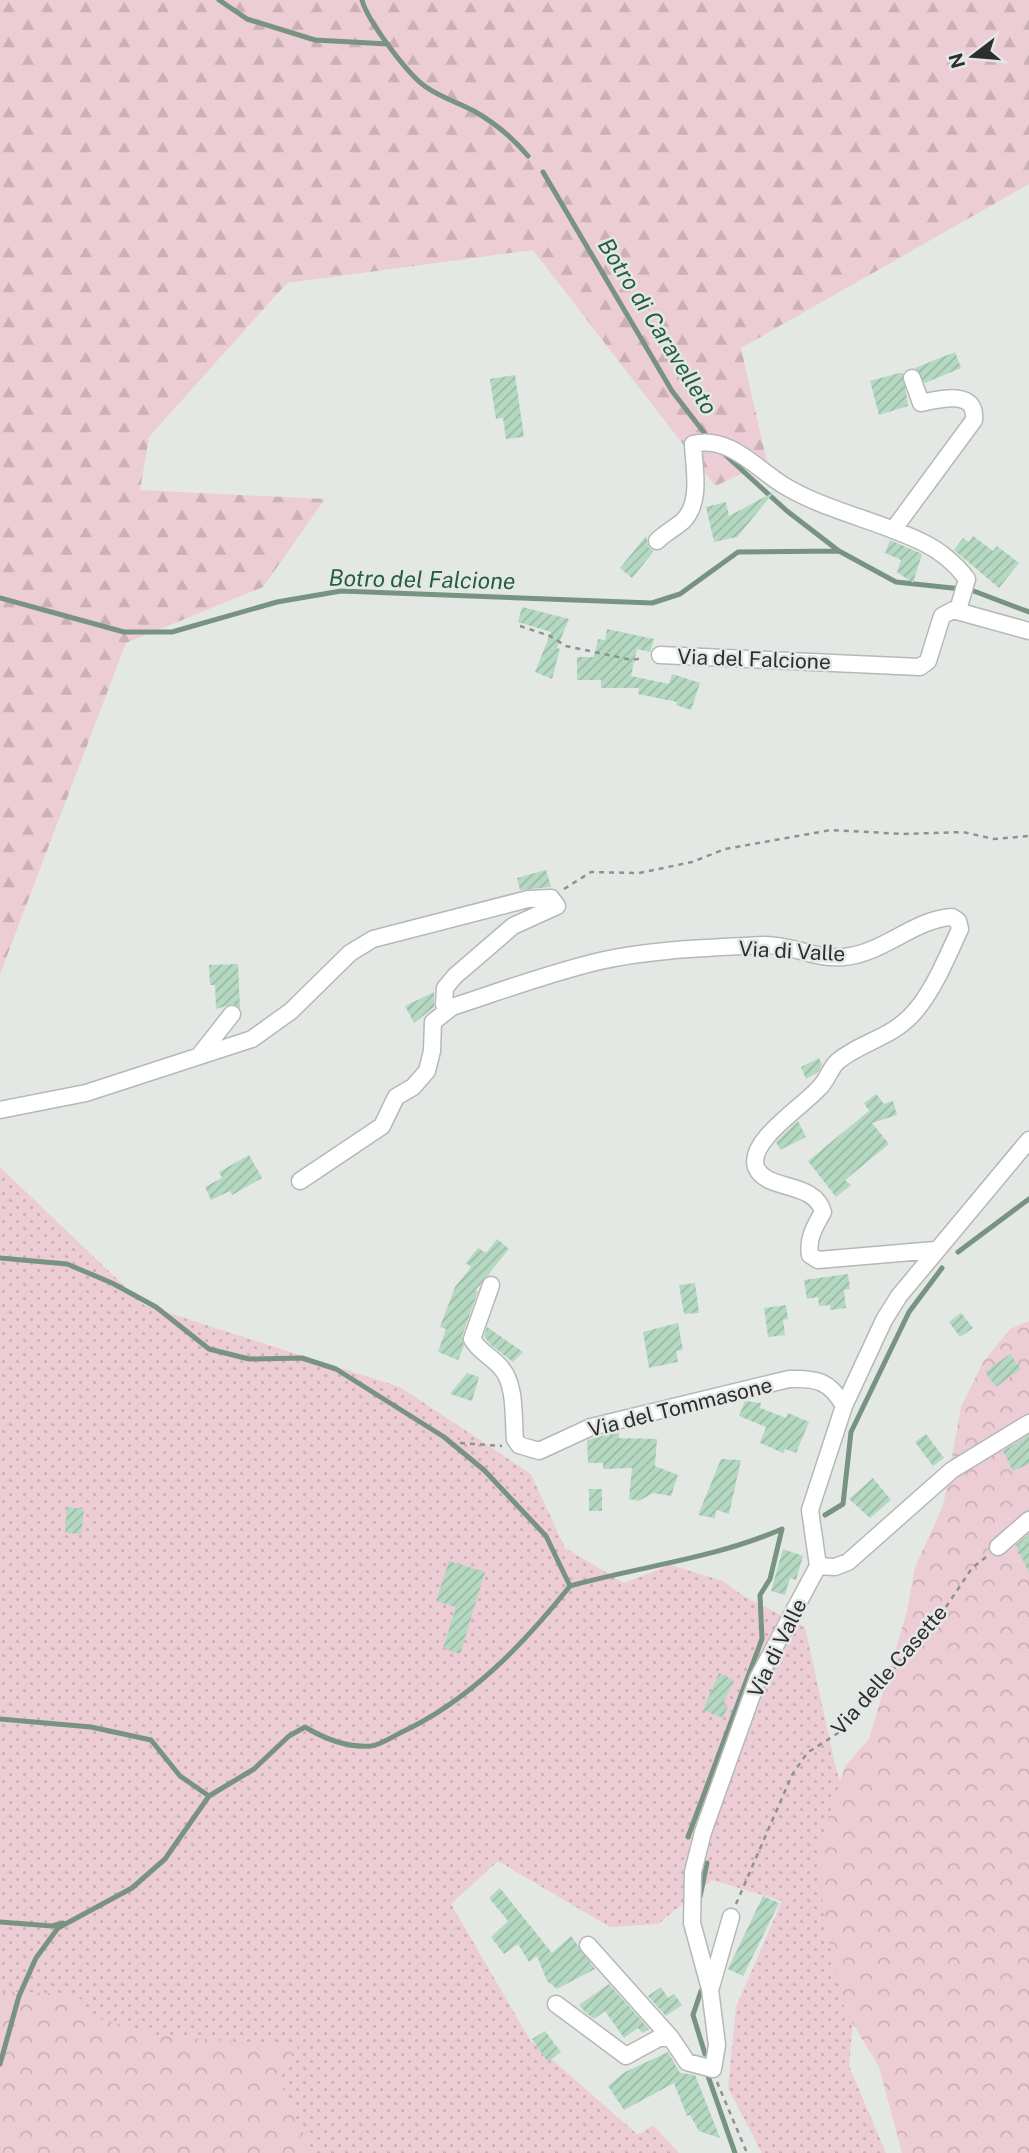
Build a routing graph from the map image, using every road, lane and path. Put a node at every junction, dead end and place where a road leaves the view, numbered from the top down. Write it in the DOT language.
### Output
graph roads {
  1 [pos="912,378"];
  2 [pos="892,530"];
  3 [pos="657,541"];
  4 [pos="960,606"];
  5 [pos="520,626"];
  6 [pos="1029,632"];
  7 [pos="660,655"];
  8 [pos="1029,836"];
  9 [pos="551,898"];
  10 [pos="452,1007"];
  11 [pos="232,1014"];
  12 [pos="199,1056"];
  13 [pos="0,1110"];
  14 [pos="1029,1140"];
  15 [pos="300,1181"];
  16 [pos="935,1250"];
  17 [pos="491,1285"];
  18 [pos="844,1406"];
  19 [pos="1029,1423"];
  20 [pos="460,1443"];
  21 [pos="519,1445"];
  22 [pos="1029,1520"];
  23 [pos="998,1547"];
  24 [pos="818,1566"];
  25 [pos="731,1916"];
  26 [pos="588,1945"];
  27 [pos="710,1989"];
  28 [pos="555,2004"];
  29 [pos="671,2038"];
  30 [pos="713,2069"];
  31 [pos="747,2153"];
  1 -- 2 [label="street"];
  2 -- 3 [label="street, Via del Falcione"];
  2 -- 4 [label="street, Via del Falcione"];
  4 -- 6 [label="street"];
  4 -- 7 [label="street, Via del Falcione"];
  5 -- 7 [label="path, Via del Falcione"];
  8 -- 9 [label="path"];
  9 -- 10 [label="street"];
  9 -- 12 [label="street"];
  10 -- 15 [label="street"];
  10 -- 16 [label="street, Via di Valle"];
  11 -- 12 [label="street"];
  12 -- 13 [label="street"];
  14 -- 16 [label="street"];
  16 -- 18 [label="street"];
  17 -- 21 [label="street"];
  18 -- 21 [label="street, Via del Tommasone"];
  18 -- 24 [label="street"];
  19 -- 24 [label="street"];
  20 -- 21 [label="path"];
  22 -- 23 [label="street"];
  23 -- 25 [label="path, Via delle Casette"];
  24 -- 27 [label="street, Via di Valle"];
  25 -- 27 [label="street"];
  26 -- 29 [label="street"];
  27 -- 30 [label="street, Via di Valle"];
  28 -- 29 [label="street"];
  29 -- 30 [label="street"];
  30 -- 31 [label="path"];
}
